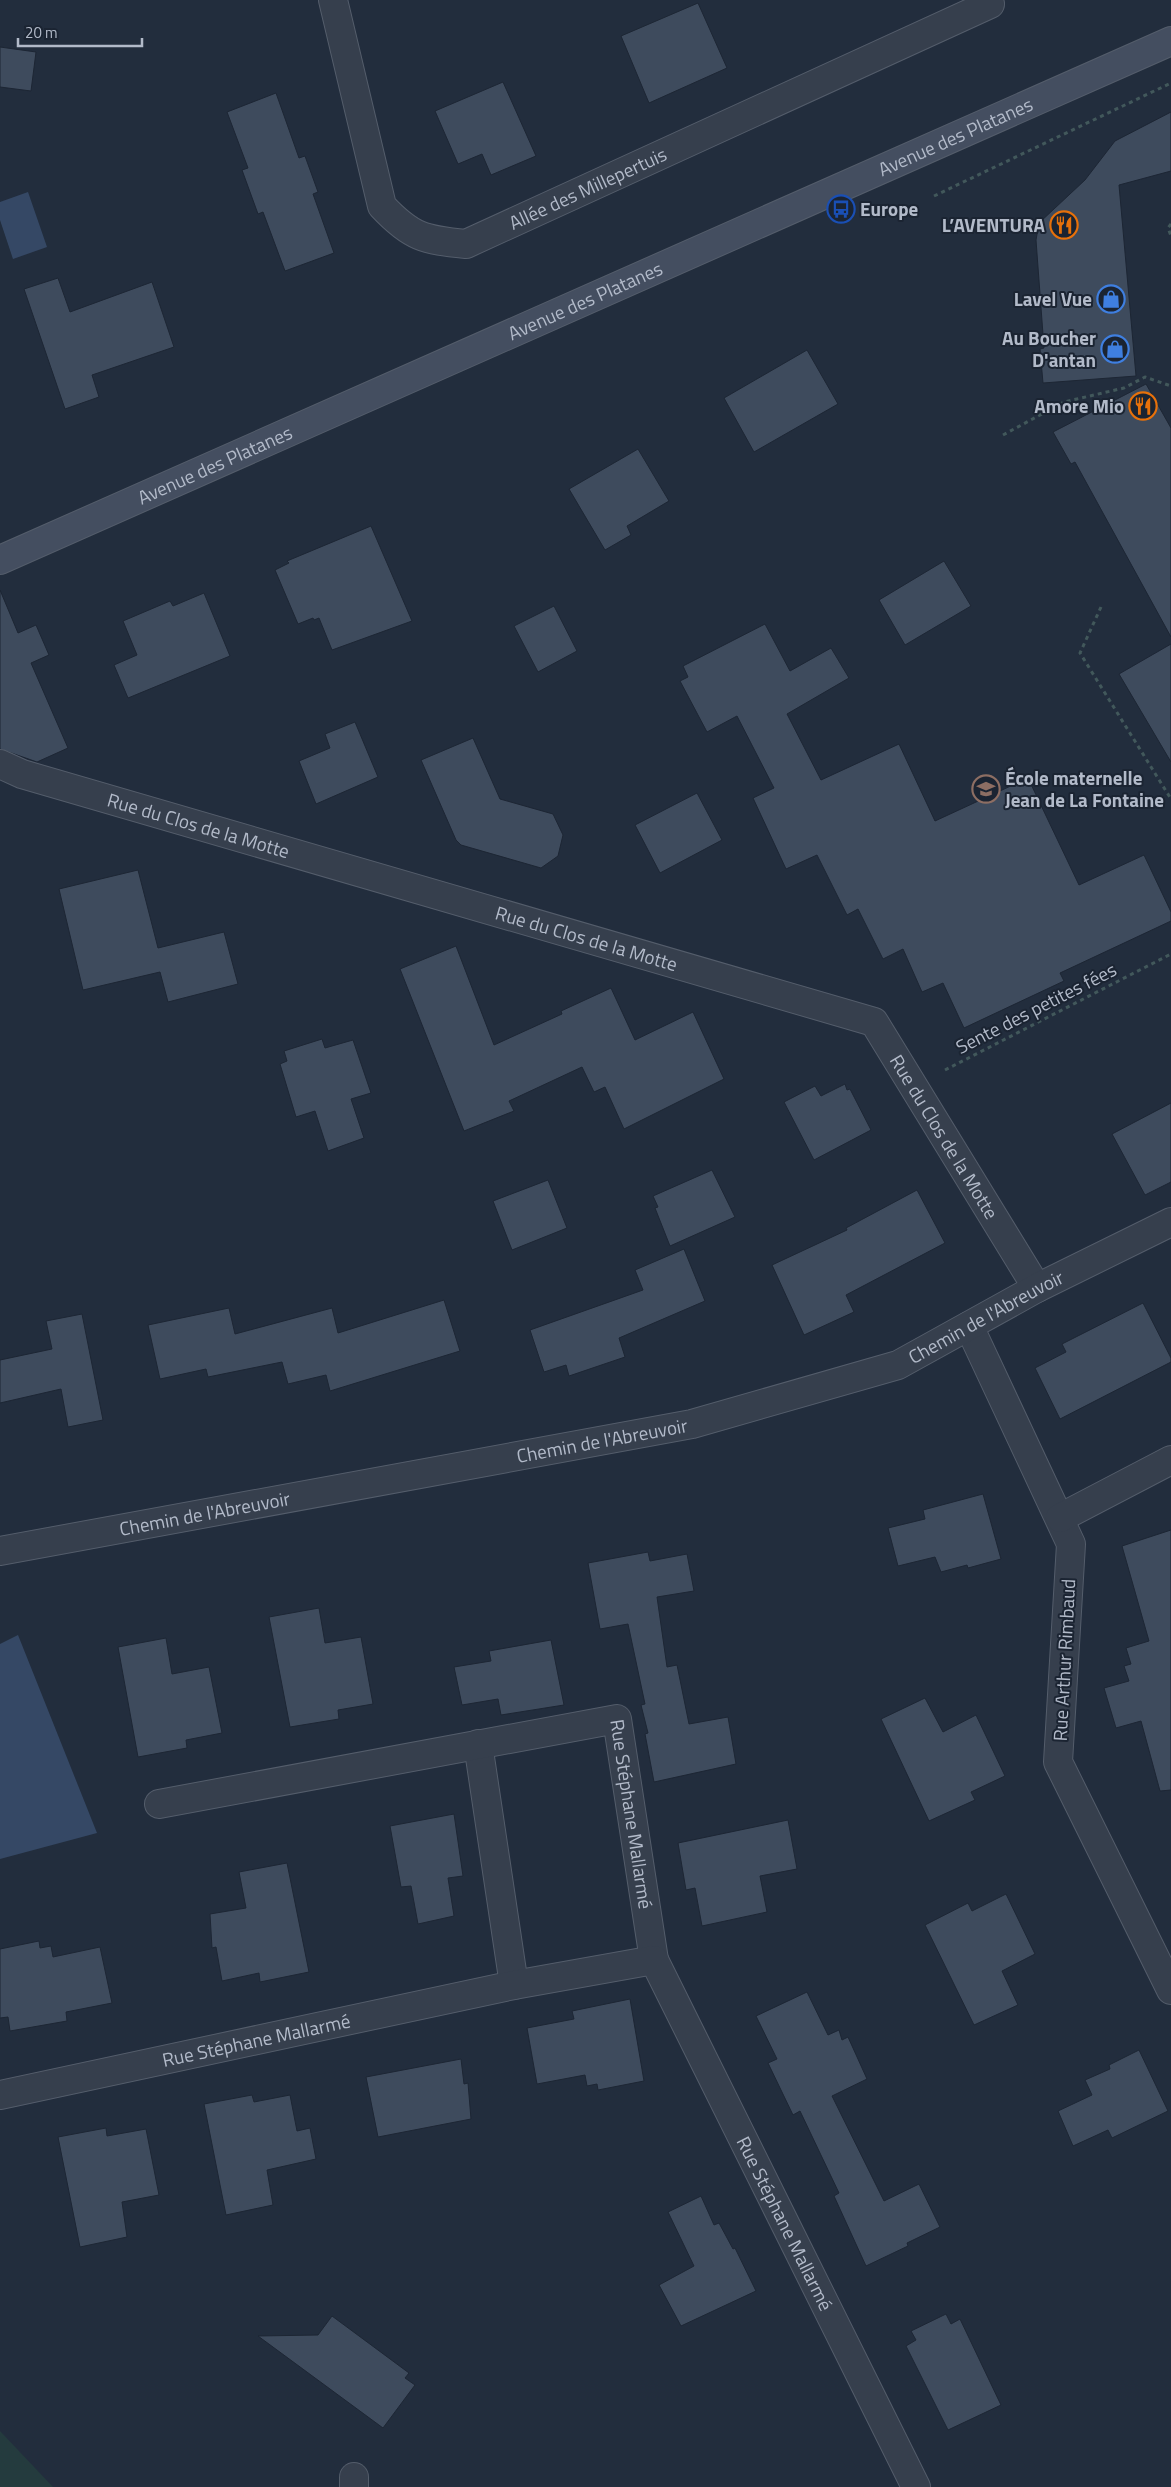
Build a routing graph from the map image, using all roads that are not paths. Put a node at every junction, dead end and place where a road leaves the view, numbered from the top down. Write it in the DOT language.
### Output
graph roads {
  1 [pos="333,0"];
  2 [pos="990,4"];
  3 [pos="1171,41"];
  4 [pos="0,560"];
  5 [pos="0,764"];
  6 [pos="1171,1222"];
  7 [pos="1037,1288"];
  8 [pos="969,1326"];
  9 [pos="1171,1460"];
  10 [pos="1060,1518"];
  11 [pos="0,1551"];
  12 [pos="478,1744"];
  13 [pos="159,1804"];
  14 [pos="654,1960"];
  15 [pos="514,1984"];
  16 [pos="1171,1990"];
  17 [pos="0,2095"];
  18 [pos="916,2487"];
  1 -- 2 [label="street, Allée des Millepertuis"];
  3 -- 4 [label="street, Avenue des Platanes"];
  5 -- 7 [label="street, Rue du Clos de la Motte"];
  6 -- 7 [label="street, Chemin de l'Abreuvoir"];
  7 -- 8 [label="street, Chemin de l'Abreuvoir"];
  8 -- 10 [label="street, Rue Arthur Rimbaud"];
  8 -- 11 [label="street, Chemin de l'Abreuvoir"];
  9 -- 10 [label="street"];
  10 -- 16 [label="street, Rue Arthur Rimbaud"];
  12 -- 13 [label="street, Rue Stéphane Mallarmé"];
  12 -- 14 [label="street, Rue Stéphane Mallarmé"];
  12 -- 15 [label="street"];
  14 -- 15 [label="street, Rue Stéphane Mallarmé"];
  14 -- 18 [label="street, Rue Stéphane Mallarmé"];
  15 -- 17 [label="street, Rue Stéphane Mallarmé"];
}
